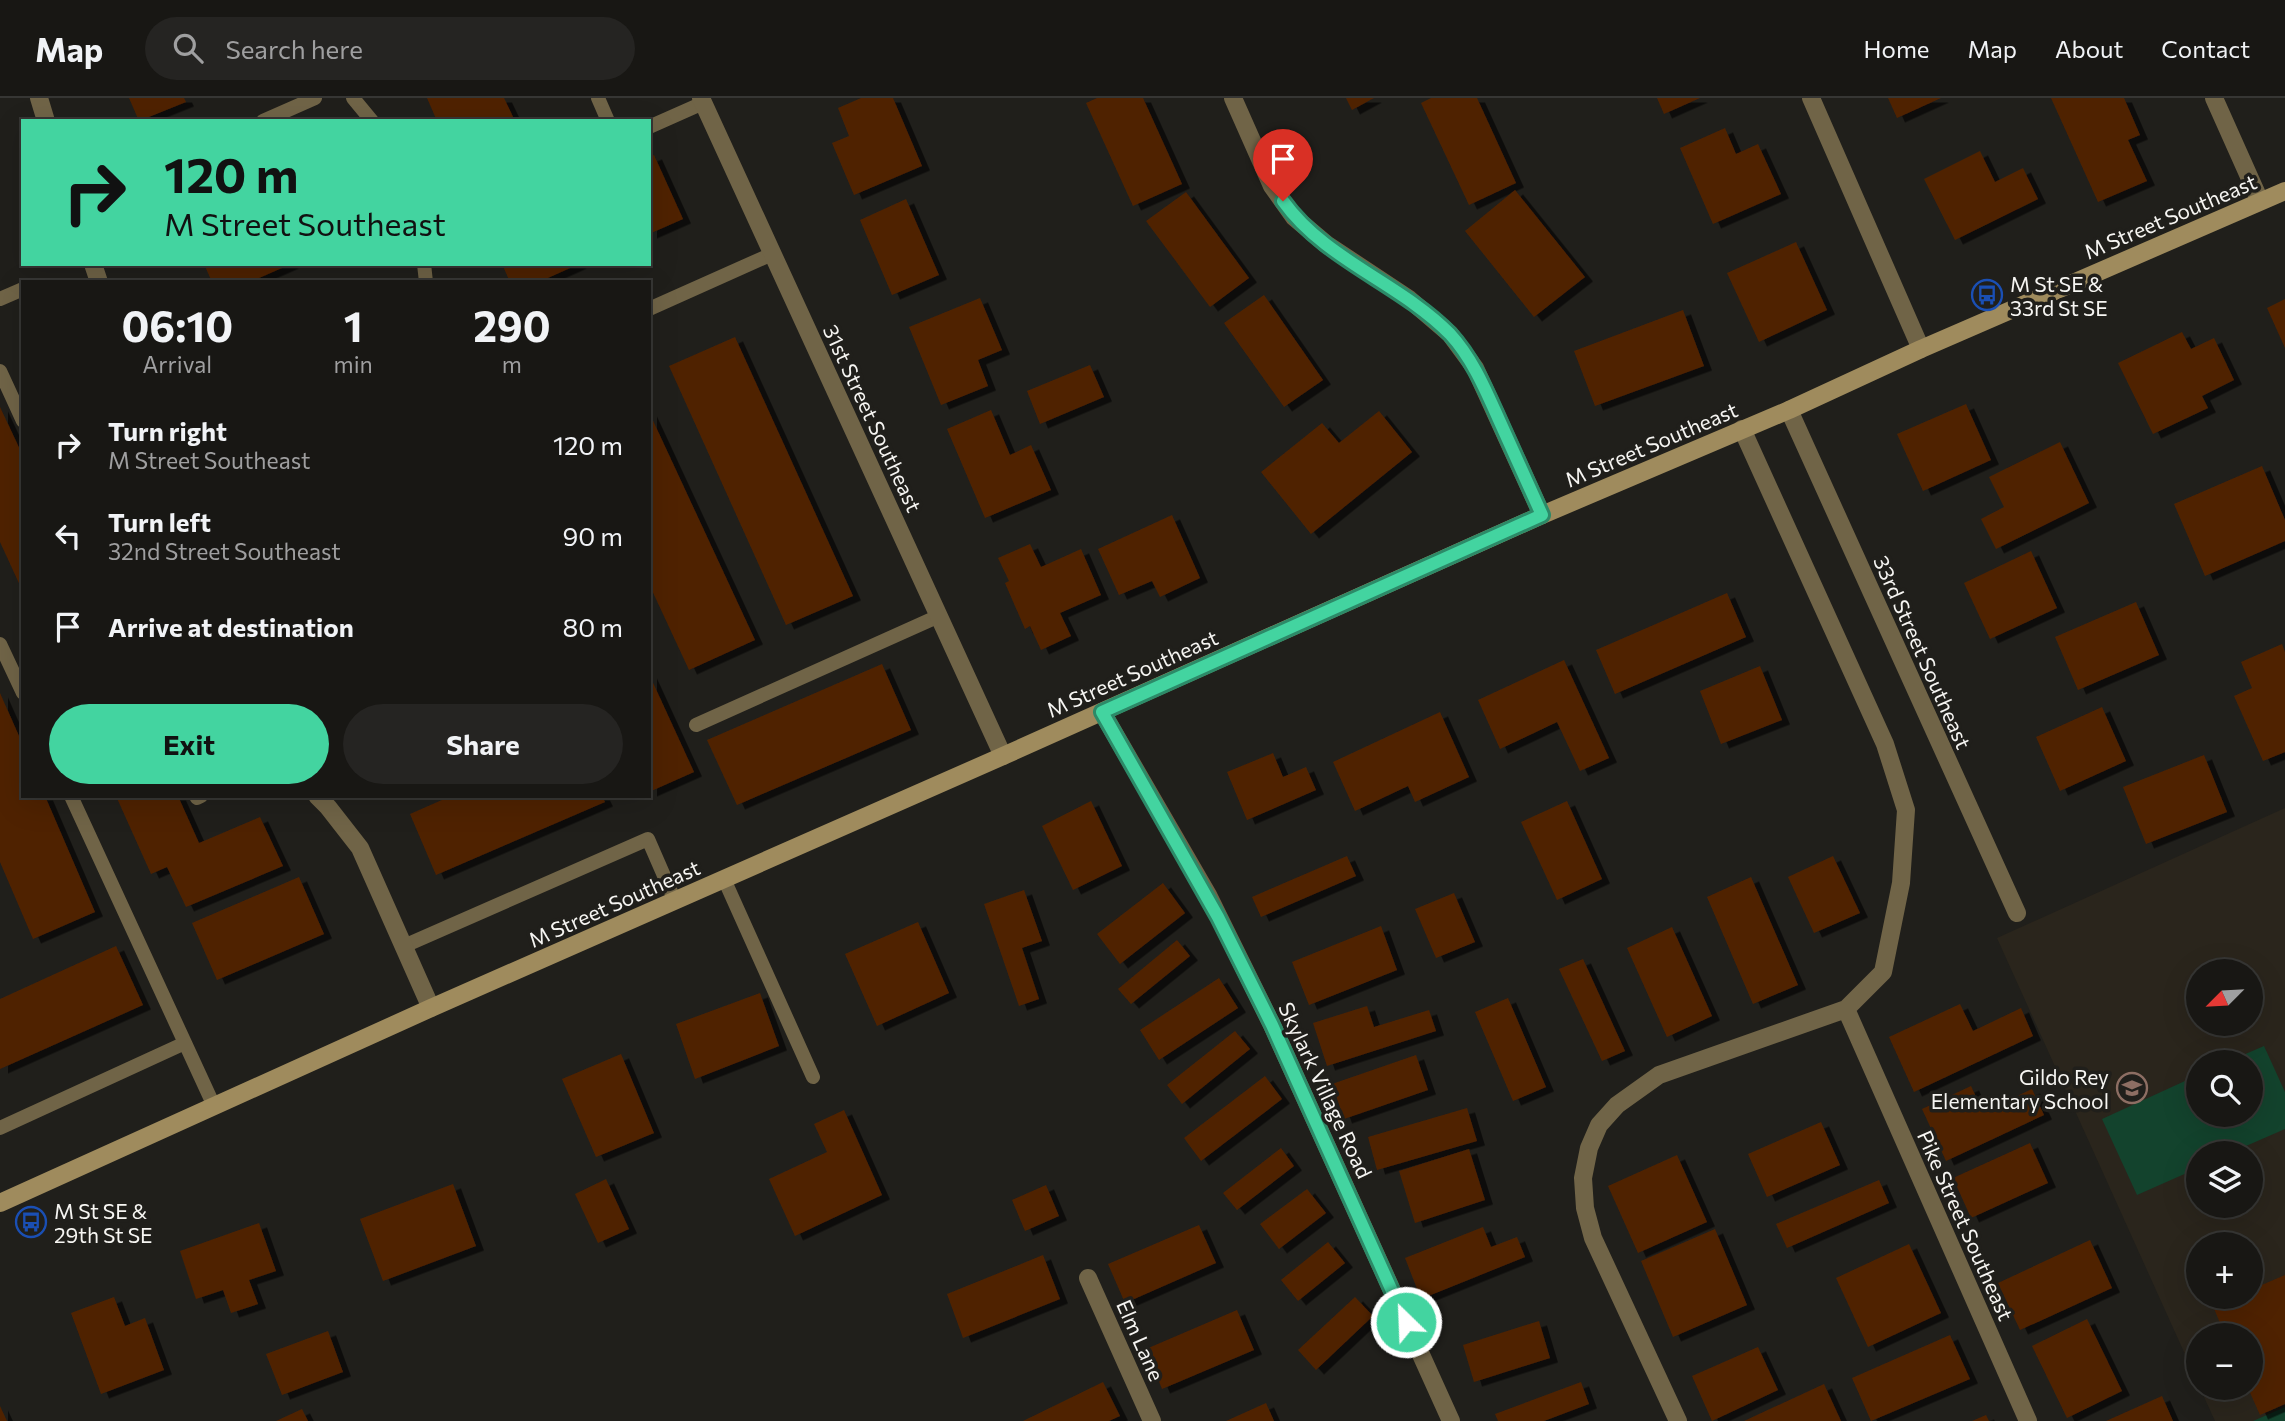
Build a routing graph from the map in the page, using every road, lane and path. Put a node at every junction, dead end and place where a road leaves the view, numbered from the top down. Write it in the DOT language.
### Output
graph roads {
  1 [pos="39,98"];
  2 [pos="315,98"];
  3 [pos="353,98"];
  4 [pos="598,98"];
  5 [pos="1233,98"];
  6 [pos="1811,98"];
  7 [pos="2214,98"];
  8 [pos="702,100"];
  9 [pos="45,119"];
  10 [pos="267,119"];
  11 [pos="370,119"];
  12 [pos="607,119"];
  13 [pos="651,126"];
  14 [pos="2285,191"];
  15 [pos="2260,201"];
  16 [pos="772,254"];
  17 [pos="21,290"];
  18 [pos="0,299"];
  19 [pos="651,308"];
  20 [pos="1921,349"];
  21 [pos="0,371"];
  22 [pos="1789,410"];
  23 [pos="21,413"];
  24 [pos="1742,429"];
  25 [pos="1542,515"];
  26 [pos="939,616"];
  27 [pos="0,644"];
  28 [pos="21,689"];
  29 [pos="1102,712"];
  30 [pos="696,725"];
  31 [pos="1003,756"];
  32 [pos="72,798"];
  33 [pos="319,798"];
  34 [pos="724,879"];
  35 [pos="675,901"];
  36 [pos="2017,913"];
  37 [pos="404,946"];
  38 [pos="431,1008"];
  39 [pos="1846,1009"];
  40 [pos="185,1042"];
  41 [pos="813,1077"];
  42 [pos="214,1106"];
  43 [pos="0,1128"];
  44 [pos="0,1203"];
  45 [pos="1088,1278"];
  46 [pos="1152,1421"];
  47 [pos="1451,1421"];
  48 [pos="1678,1421"];
  49 [pos="2028,1421"];
  1 -- 9 [label="street"];
  2 -- 10 [label="lane"];
  3 -- 11 [label="lane"];
  4 -- 12 [label="lane"];
  5 -- 25 [label="street"];
  6 -- 20 [label="street"];
  7 -- 15 [label="street"];
  8 -- 13 [label="lane"];
  8 -- 16 [label="street, 31st Street Southeast"];
  14 -- 15 [label="street, M Street Southeast"];
  15 -- 20 [label="street, M Street Southeast"];
  16 -- 19 [label="lane"];
  16 -- 26 [label="street, 31st Street Southeast"];
  17 -- 18 [label="lane"];
  20 -- 22 [label="street, M Street Southeast"];
  21 -- 23 [label="lane"];
  22 -- 24 [label="street, M Street Southeast"];
  22 -- 36 [label="street, 33rd Street Southeast"];
  24 -- 25 [label="street, M Street Southeast"];
  24 -- 39 [label="street"];
  25 -- 29 [label="street, M Street Southeast"];
  26 -- 30 [label="lane"];
  26 -- 31 [label="street, 31st Street Southeast"];
  27 -- 28 [label="lane"];
  29 -- 31 [label="street, M Street Southeast"];
  29 -- 47 [label="street, Skylark Village Road"];
  31 -- 34 [label="street, M Street Southeast"];
  32 -- 40 [label="lane"];
  33 -- 37 [label="street"];
  34 -- 35 [label="street, M Street Southeast"];
  34 -- 41 [label="lane"];
  35 -- 37 [label="lane"];
  35 -- 38 [label="street, M Street Southeast"];
  37 -- 38 [label="street"];
  38 -- 42 [label="street, M Street Southeast"];
  39 -- 48 [label="street"];
  39 -- 49 [label="street, Pike Street Southeast"];
  40 -- 42 [label="lane"];
  40 -- 43 [label="lane"];
  42 -- 44 [label="street, M Street Southeast"];
  45 -- 46 [label="street, Elm Lane"];
}
